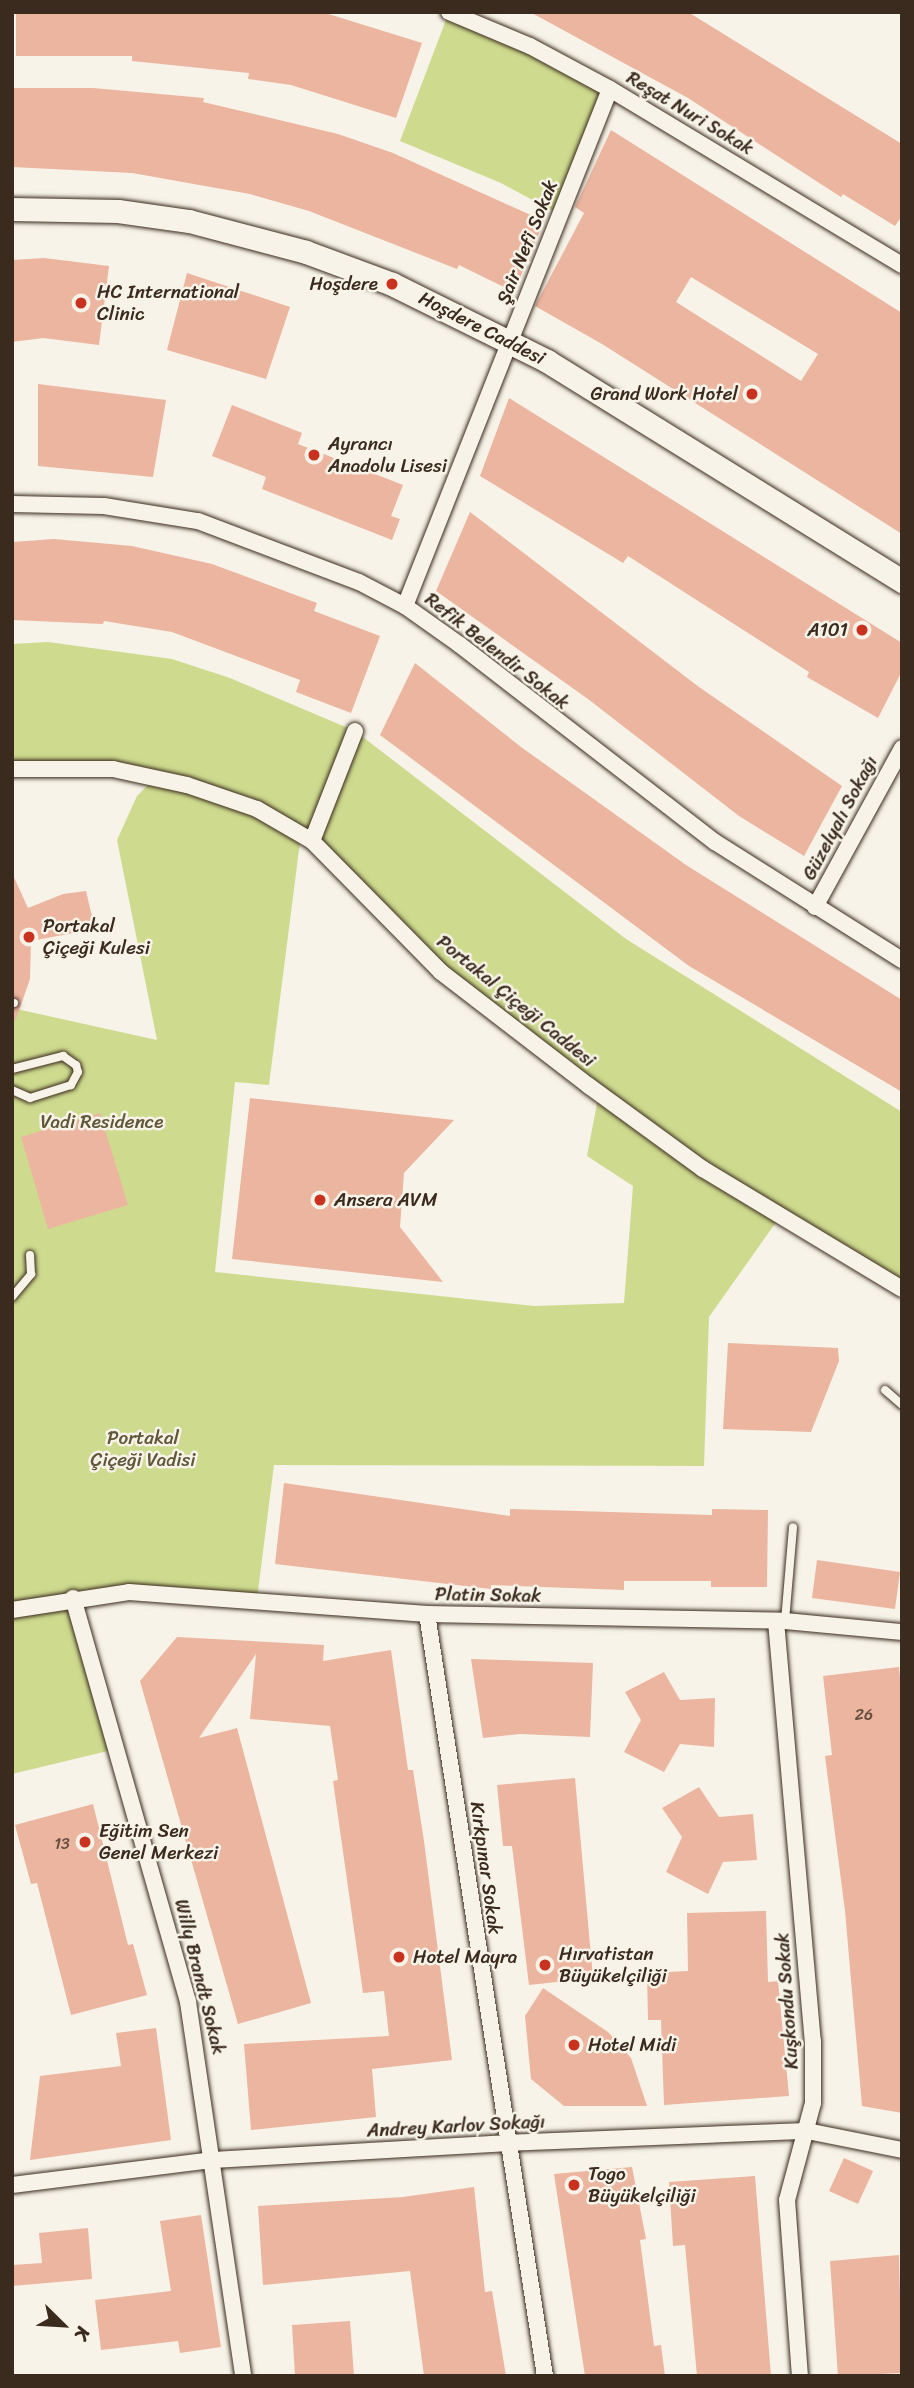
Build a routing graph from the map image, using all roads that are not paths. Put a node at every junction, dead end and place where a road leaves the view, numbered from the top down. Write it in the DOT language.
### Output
graph roads {
  1 [pos="449,12"];
  2 [pos="610,89"];
  3 [pos="12,209"];
  4 [pos="902,265"];
  5 [pos="511,340"];
  6 [pos="12,504"];
  7 [pos="902,581"];
  8 [pos="405,606"];
  9 [pos="355,731"];
  10 [pos="902,748"];
  11 [pos="15,770"];
  12 [pos="312,841"];
  13 [pos="815,907"];
  14 [pos="902,960"];
  15 [pos="12,1069"];
  16 [pos="12,1090"];
  17 [pos="30,1255"];
  18 [pos="902,1289"];
  19 [pos="12,1297"];
  20 [pos="885,1390"];
  21 [pos="902,1405"];
  22 [pos="793,1527"];
  23 [pos="73,1598"];
  24 [pos="12,1610"];
  25 [pos="427,1614"];
  26 [pos="781,1621"];
  27 [pos="902,1632"];
  28 [pos="807,2131"];
  29 [pos="505,2143"];
  30 [pos="902,2150"];
  31 [pos="213,2160"];
  32 [pos="12,2185"];
  33 [pos="243,2376"];
  34 [pos="545,2376"];
  35 [pos="800,2376"];
  1 -- 2 [label="street, Reşat Nuri Sokak"];
  2 -- 4 [label="street, Reşat Nuri Sokak"];
  2 -- 5 [label="street, Şair Nefi Sokak"];
  3 -- 5 [label="main road, Hoşdere Caddesi"];
  5 -- 7 [label="main road, Hoşdere Caddesi"];
  5 -- 8 [label="street, Şair Nefi Sokak"];
  6 -- 8 [label="street, Refik Belendir Sokak"];
  8 -- 13 [label="street, Refik Belendir Sokak"];
  9 -- 12 [label="street"];
  10 -- 13 [label="street, Güzelyalı Sokağı"];
  11 -- 12 [label="street, Portakal Çiçeği Caddesi"];
  12 -- 18 [label="street, Portakal Çiçeği Caddesi"];
  13 -- 14 [label="street, Refik Belendir Sokak"];
  15 -- 16 [label="lane"];
  17 -- 19 [label="lane"];
  20 -- 21 [label="lane"];
  22 -- 26 [label="lane"];
  23 -- 24 [label="street, Platin Sokak"];
  23 -- 25 [label="street, Platin Sokak"];
  23 -- 31 [label="street, Willy Brandt Sokak"];
  25 -- 26 [label="street, Platin Sokak"];
  25 -- 29 [label="street, Kırkpınar Sokak"];
  26 -- 27 [label="street, Platin Sokak"];
  26 -- 28 [label="street, Kuşkondu Sokak"];
  28 -- 29 [label="street, Andrey Karlov Sokağı"];
  28 -- 30 [label="street, Andrey Karlov Sokağı"];
  28 -- 35 [label="street, Kuşkondu Sokak"];
  29 -- 31 [label="street, Andrey Karlov Sokağı"];
  29 -- 34 [label="street, Kırkpınar Sokak"];
  31 -- 32 [label="street, Andrey Karlov Sokağı"];
  31 -- 33 [label="street, Willy Brandt Sokak"];
}
